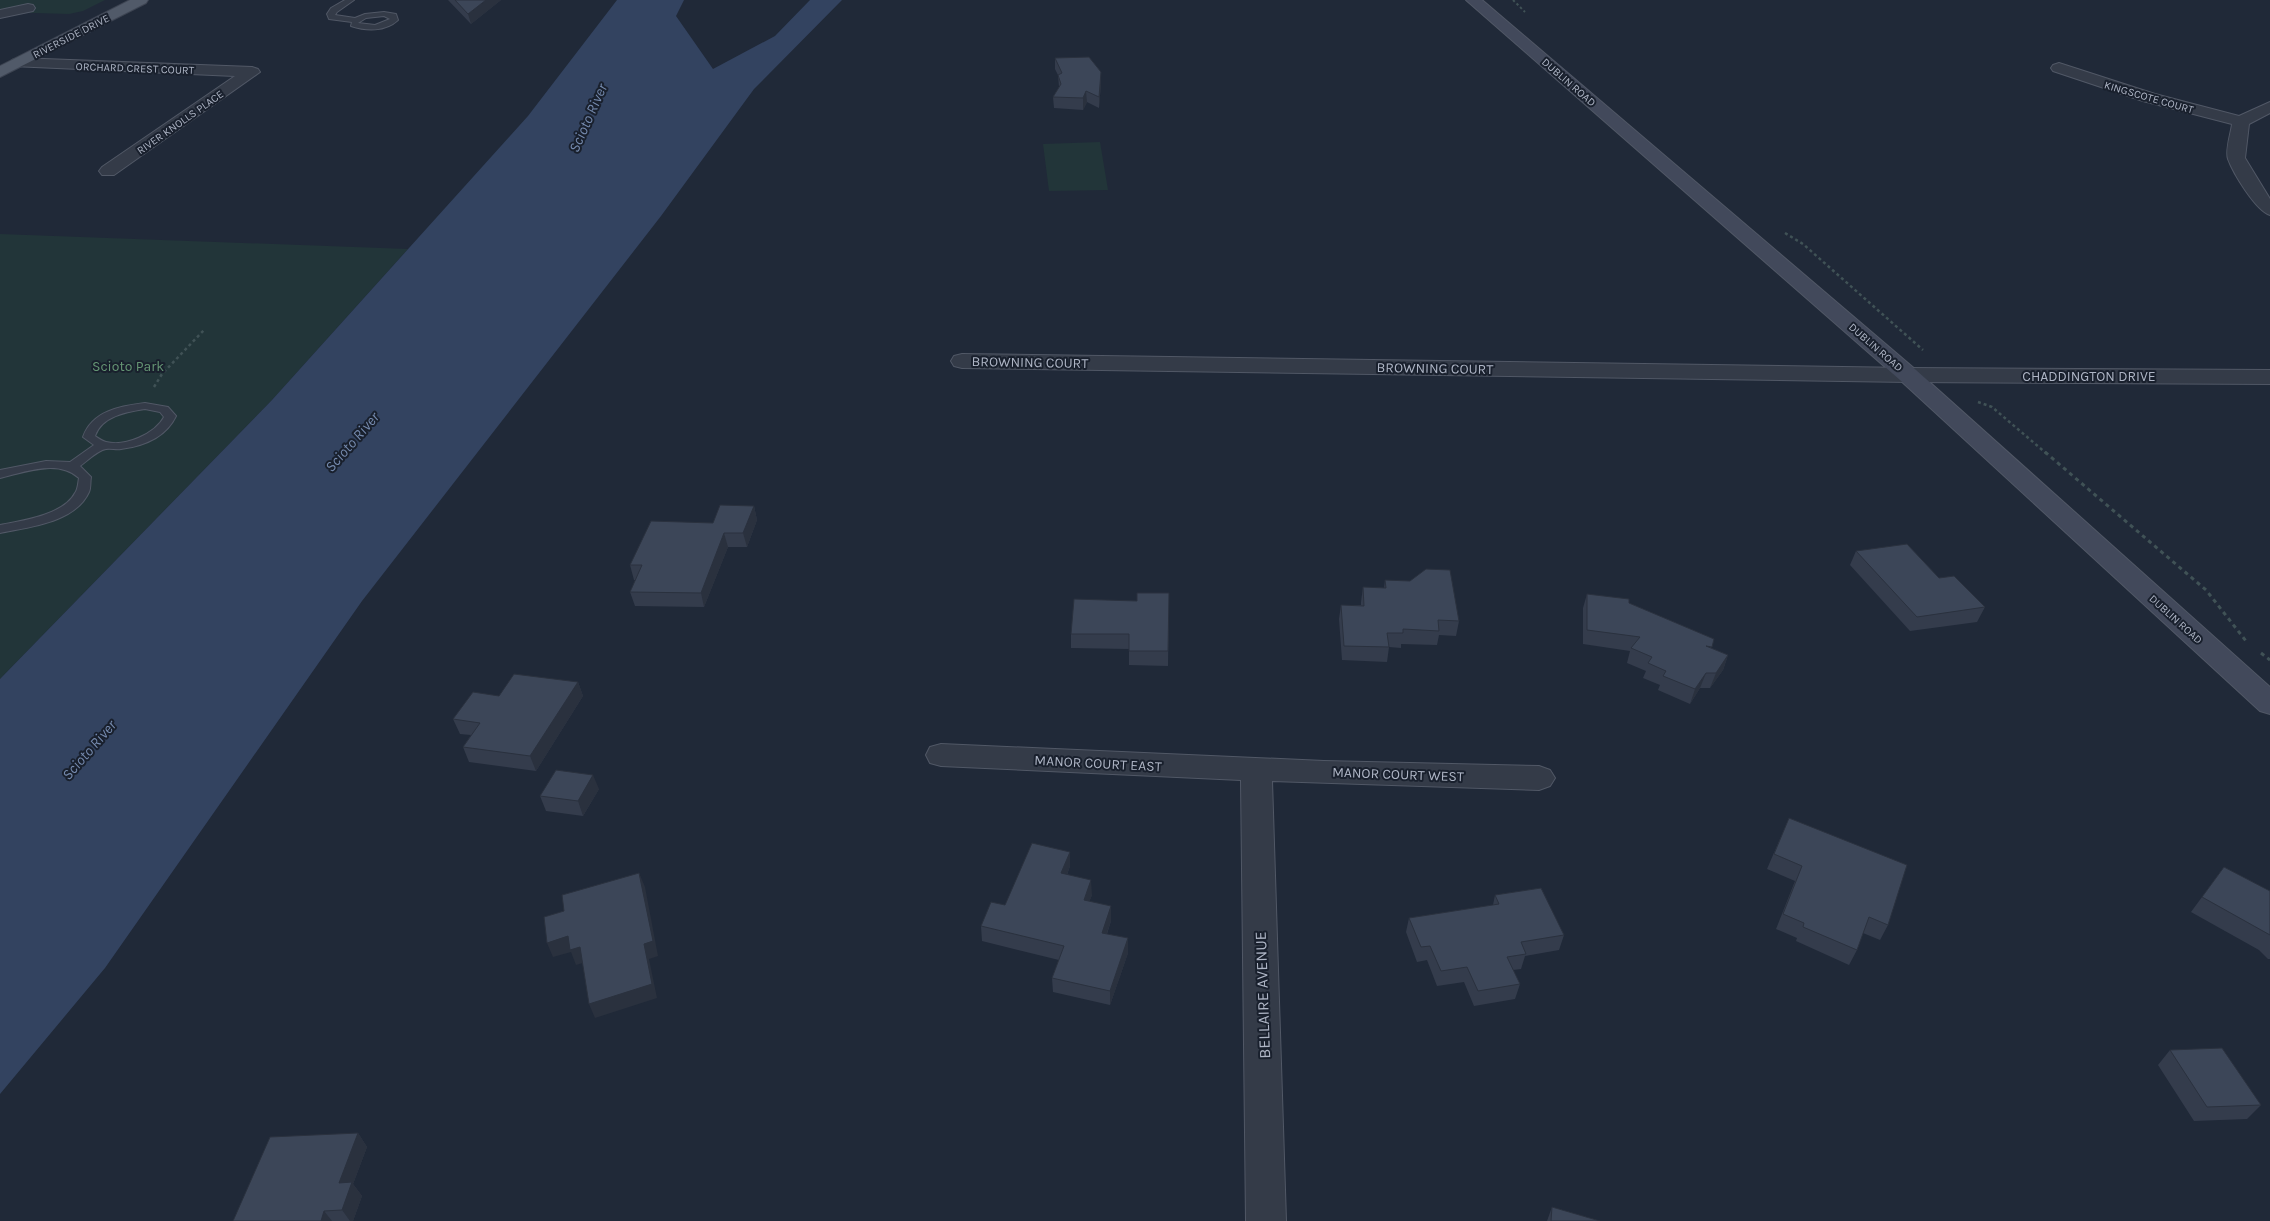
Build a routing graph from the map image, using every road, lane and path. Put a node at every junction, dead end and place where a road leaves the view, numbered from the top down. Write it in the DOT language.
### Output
graph roads {
  1 [pos="141,0"];
  2 [pos="350,0"];
  3 [pos="1473,0"];
  4 [pos="28,8"];
  5 [pos="0,14"];
  6 [pos="356,20"];
  7 [pos="18,63"];
  8 [pos="2059,68"];
  9 [pos="0,72"];
  10 [pos="252,72"];
  11 [pos="2270,107"];
  12 [pos="2241,121"];
  13 [pos="108,171"];
  14 [pos="2270,209"];
  15 [pos="205,329"];
  16 [pos="962,361"];
  17 [pos="1908,375"];
  18 [pos="2270,377"];
  19 [pos="145,406"];
  20 [pos="101,446"];
  21 [pos="71,467"];
  22 [pos="0,474"];
  23 [pos="0,529"];
  24 [pos="2270,704"];
  25 [pos="940,756"];
  26 [pos="1256,770"];
  27 [pos="1539,778"];
  28 [pos="1266,1221"];
  1 -- 7 [label="main road, RIVERSIDE DRIVE"];
  2 -- 6 [label="lane"];
  3 -- 17 [label="main road, DUBLIN ROAD"];
  4 -- 5 [label="street"];
  7 -- 9 [label="main road, RIVERSIDE DRIVE"];
  7 -- 10 [label="street, ORCHARD CREST COURT"];
  8 -- 12 [label="street, KINGSCOTE COURT"];
  10 -- 13 [label="street, RIVER KNOLLS PLACE"];
  11 -- 12 [label="street"];
  12 -- 14 [label="street"];
  15 -- 19 [label="path"];
  16 -- 17 [label="street, BROWNING COURT"];
  17 -- 18 [label="street, CHADDINGTON DRIVE"];
  17 -- 24 [label="main road, DUBLIN ROAD"];
  19 -- 20 [label="lane"];
  19 -- 20 [label="lane"];
  20 -- 21 [label="lane"];
  21 -- 22 [label="lane"];
  21 -- 23 [label="lane"];
  25 -- 26 [label="street, MANOR COURT EAST"];
  26 -- 27 [label="street, MANOR COURT WEST"];
  26 -- 28 [label="street, BELLAIRE AVENUE"];
}
